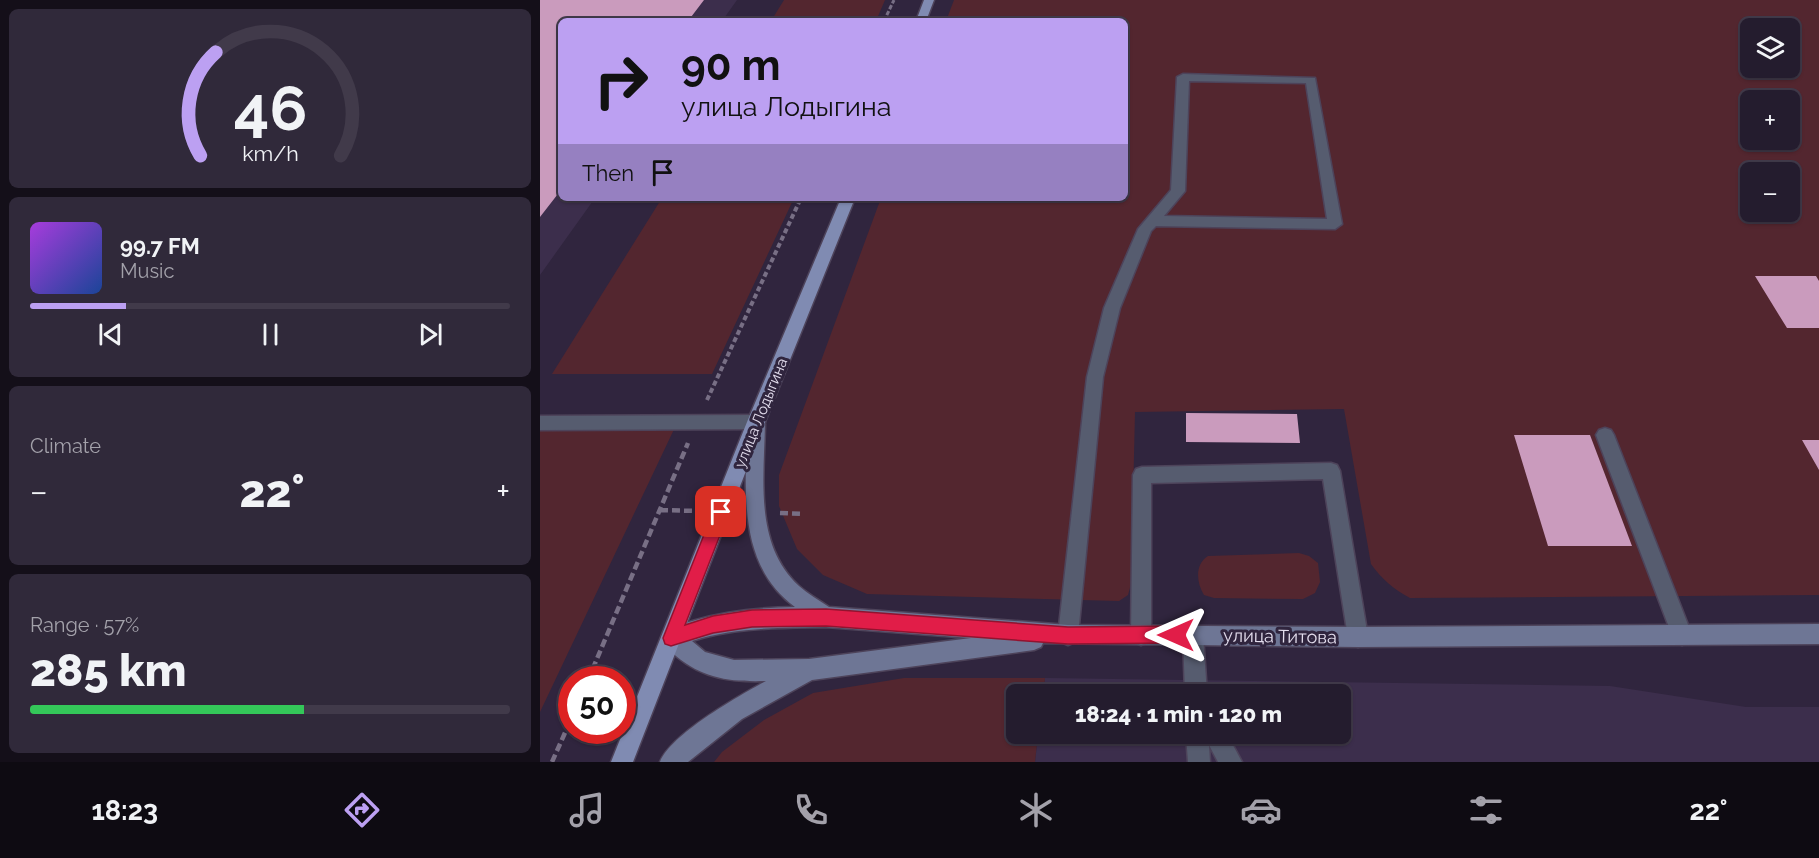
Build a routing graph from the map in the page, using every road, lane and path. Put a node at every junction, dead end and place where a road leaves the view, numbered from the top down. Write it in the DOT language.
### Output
graph roads {
  1 [pos="894,0"];
  2 [pos="929,0"];
  3 [pos="885,18"];
  4 [pos="922,18"];
  5 [pos="847,201"];
  6 [pos="1152,221"];
  7 [pos="756,422"];
  8 [pos="540,423"];
  9 [pos="1605,435"];
  10 [pos="826,617"];
  11 [pos="1819,634"];
  12 [pos="1068,635"];
  13 [pos="1141,635"];
  14 [pos="1193,635"];
  15 [pos="1682,635"];
  16 [pos="671,638"];
  17 [pos="1358,638"];
  18 [pos="1194,668"];
  19 [pos="809,670"];
  20 [pos="1195,684"];
  21 [pos="1199,684"];
  22 [pos="560,744"];
  23 [pos="1198,744"];
  24 [pos="1221,744"];
  25 [pos="552,762"];
  26 [pos="622,762"];
  27 [pos="671,762"];
  28 [pos="1199,762"];
  29 [pos="1231,762"];
  1 -- 3 [label="path"];
  2 -- 4 [label="main road"];
  5 -- 7 [label="main road, улица Лодыгина"];
  6 -- 6 [label="lane"];
  6 -- 12 [label="lane"];
  7 -- 8 [label="lane"];
  7 -- 10 [label="main road"];
  7 -- 16 [label="main road, улица Лодыгина"];
  9 -- 15 [label="lane"];
  10 -- 12 [label="main road, улица Титова"];
  10 -- 16 [label="main road, улица Титова"];
  11 -- 15 [label="main road, улица Титова"];
  12 -- 13 [label="main road, улица Титова"];
  12 -- 19 [label="main road"];
  13 -- 14 [label="main road, улица Титова"];
  13 -- 17 [label="lane"];
  14 -- 17 [label="main road, улица Титова"];
  14 -- 18 [label="lane"];
  15 -- 17 [label="main road, улица Титова"];
  16 -- 19 [label="main road"];
  16 -- 26 [label="main road, улица Лодыгина"];
  18 -- 20 [label="lane"];
  18 -- 21 [label="lane"];
  19 -- 27 [label="main road"];
  22 -- 25 [label="path"];
  23 -- 28 [label="lane"];
  24 -- 29 [label="lane"];
}
